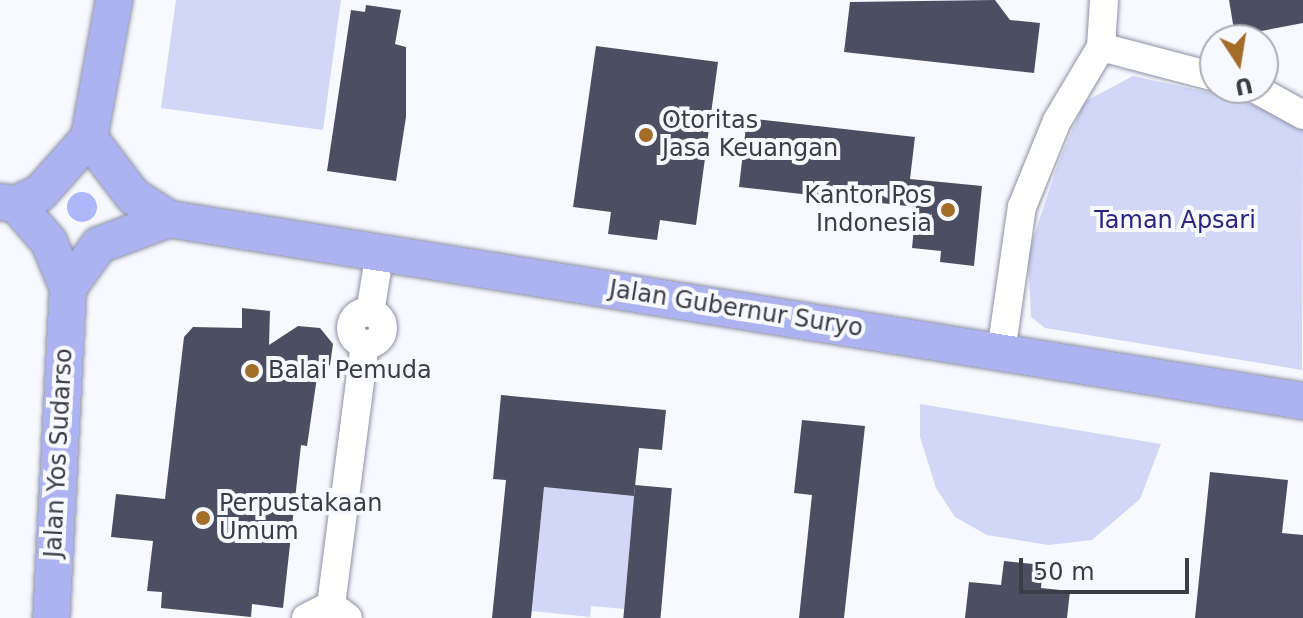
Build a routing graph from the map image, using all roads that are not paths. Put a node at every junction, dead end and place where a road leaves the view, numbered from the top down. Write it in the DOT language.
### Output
graph roads {
  1 [pos="114,0"];
  2 [pos="1104,0"];
  3 [pos="1101,47"];
  4 [pos="1199,73"];
  5 [pos="1279,102"];
  6 [pos="1303,115"];
  7 [pos="89,138"];
  8 [pos="8,203"];
  9 [pos="169,219"];
  10 [pos="380,251"];
  11 [pos="68,288"];
  12 [pos="1001,352"];
  13 [pos="1303,401"];
  14 [pos="328,614"];
  15 [pos="51,618"];
  1 -- 7 [label="main road"];
  2 -- 3 [label="street"];
  3 -- 4 [label="street"];
  3 -- 12 [label="street"];
  5 -- 6 [label="street"];
  7 -- 8 [label="main road"];
  7 -- 9 [label="main road, Jalan Gubernur Suryo"];
  8 -- 11 [label="main road"];
  9 -- 10 [label="main road, Jalan Gubernur Suryo"];
  9 -- 11 [label="main road, Jalan Gubernur Suryo"];
  10 -- 12 [label="main road, Jalan Gubernur Suryo"];
  10 -- 14 [label="street"];
  11 -- 15 [label="main road, Jalan Yos Sudarso"];
  12 -- 13 [label="main road, Jalan Gubernur Suryo"];
}
